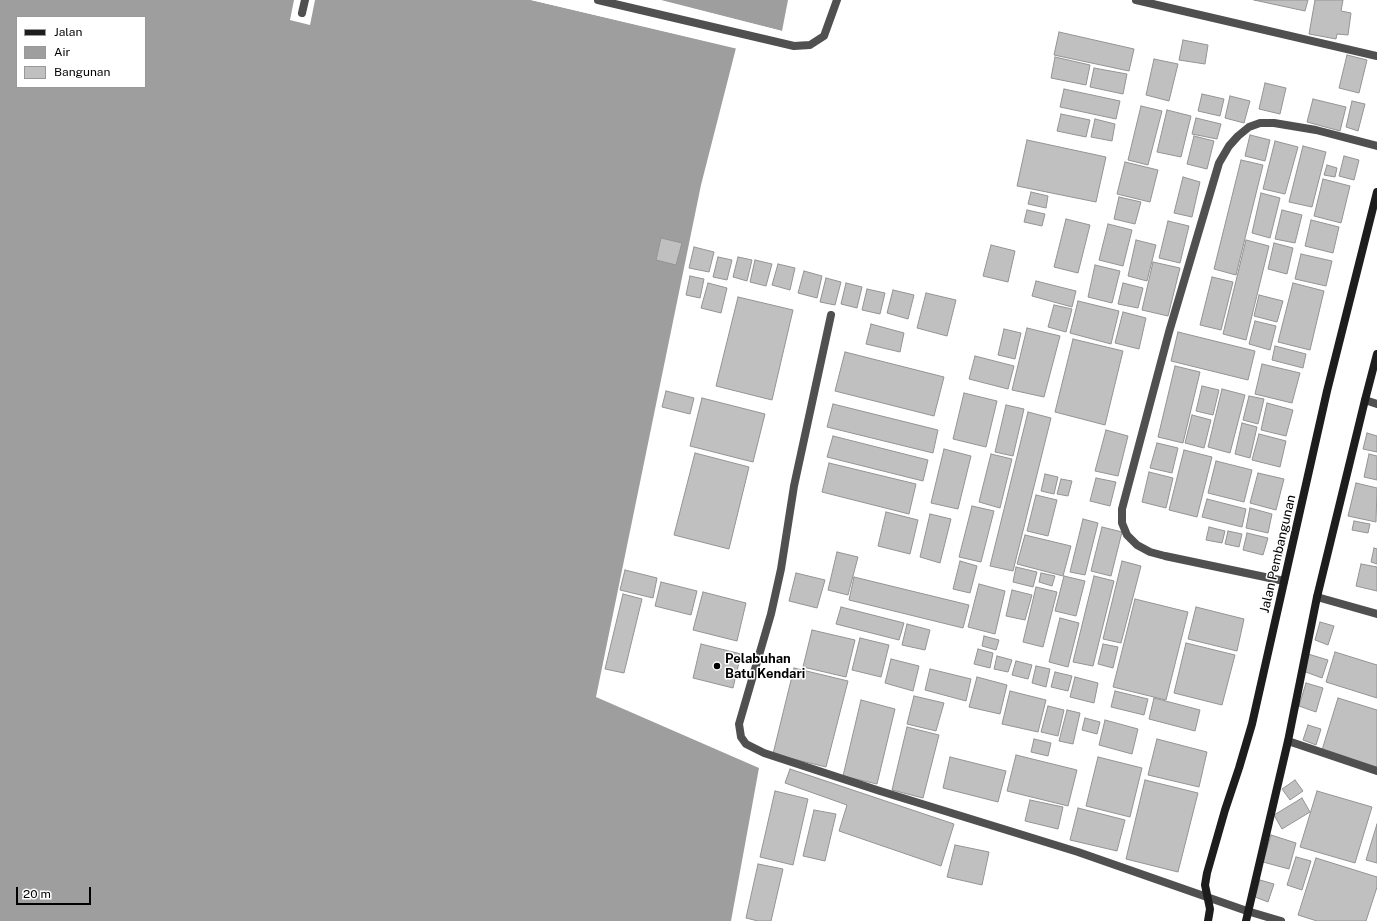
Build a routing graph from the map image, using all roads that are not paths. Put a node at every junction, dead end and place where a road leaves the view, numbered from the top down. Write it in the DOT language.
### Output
graph roads {
  1 [pos="304,0"];
  2 [pos="598,0"];
  3 [pos="837,0"];
  4 [pos="1136,0"];
  5 [pos="302,12"];
  6 [pos="1377,56"];
  7 [pos="1377,146"];
  8 [pos="1377,192"];
  9 [pos="831,315"];
  10 [pos="1377,354"];
  11 [pos="1364,400"];
  12 [pos="1377,404"];
  13 [pos="1284,581"];
  14 [pos="1317,597"];
  15 [pos="1377,614"];
  16 [pos="1287,744"];
  17 [pos="1377,771"];
  18 [pos="1208,896"];
  19 [pos="1247,911"];
  20 [pos="1208,921"];
  21 [pos="1246,921"];
  22 [pos="1281,921"];
  1 -- 5 [label="street"];
  2 -- 3 [label="street"];
  4 -- 6 [label="street"];
  7 -- 13 [label="street"];
  8 -- 13 [label="main road, Jalan Pembangunan"];
  9 -- 18 [label="street"];
  10 -- 11 [label="main road"];
  11 -- 12 [label="street"];
  11 -- 14 [label="main road"];
  13 -- 18 [label="main road, Jalan Pembangunan"];
  14 -- 15 [label="street"];
  14 -- 16 [label="main road"];
  16 -- 17 [label="street"];
  16 -- 19 [label="main road"];
  18 -- 19 [label="street"];
  18 -- 20 [label="main road, Jalan Pembangunan"];
  19 -- 21 [label="main road"];
  19 -- 22 [label="street"];
}
